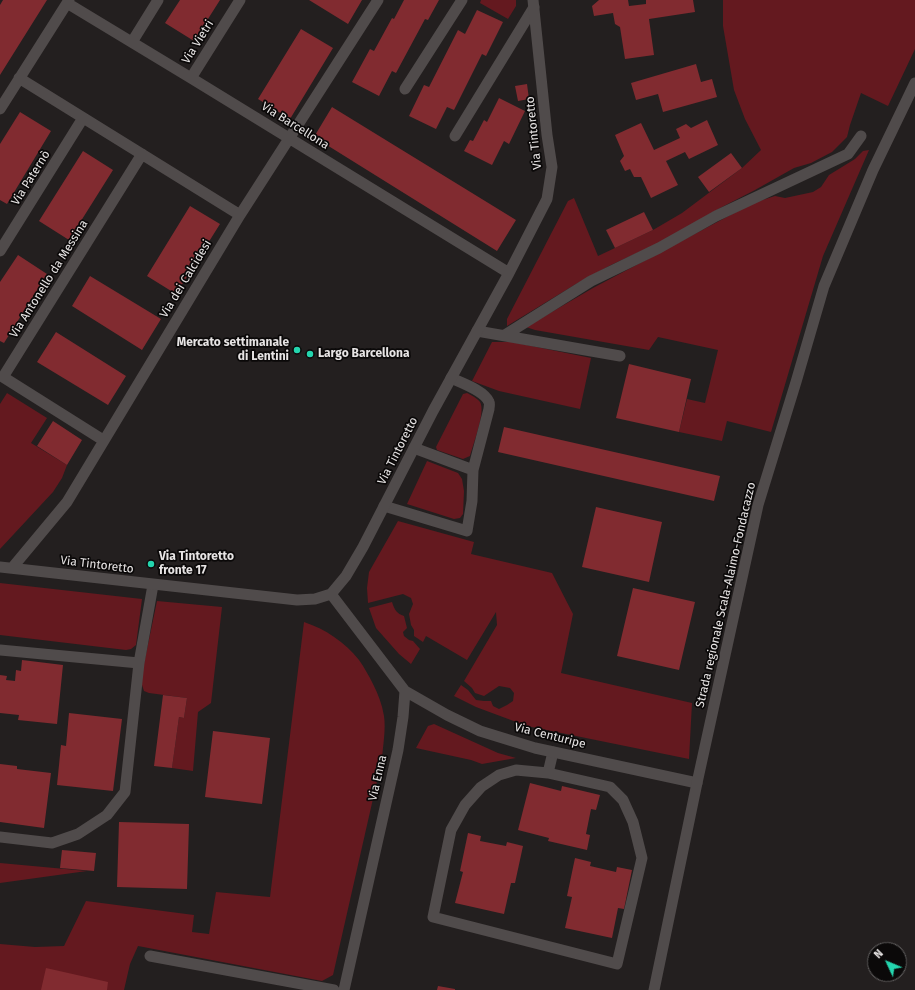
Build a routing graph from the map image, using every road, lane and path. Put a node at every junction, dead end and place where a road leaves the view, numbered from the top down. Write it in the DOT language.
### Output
graph roads {
  1 [pos="158,0"];
  2 [pos="240,0"];
  3 [pos="378,0"];
  4 [pos="462,0"];
  5 [pos="68,1"];
  6 [pos="534,4"];
  7 [pos="132,42"];
  8 [pos="19,78"];
  9 [pos="191,78"];
  10 [pos="915,83"];
  11 [pos="405,89"];
  12 [pos="0,109"];
  13 [pos="83,118"];
  14 [pos="455,136"];
  15 [pos="861,136"];
  16 [pos="289,138"];
  17 [pos="142,154"];
  18 [pos="240,215"];
  19 [pos="0,251"];
  20 [pos="509,273"];
  21 [pos="477,330"];
  22 [pos="505,335"];
  23 [pos="620,356"];
  24 [pos="452,378"];
  25 [pos="1,379"];
  26 [pos="103,440"];
  27 [pos="414,448"];
  28 [pos="473,470"];
  29 [pos="384,506"];
  30 [pos="0,567"];
  31 [pos="12,568"];
  32 [pos="153,585"];
  33 [pos="330,594"];
  34 [pos="0,650"];
  35 [pos="139,663"];
  36 [pos="405,691"];
  37 [pos="553,752"];
  38 [pos="548,773"];
  39 [pos="697,783"];
  40 [pos="0,838"];
  41 [pos="150,956"];
  42 [pos="334,990"];
  43 [pos="344,990"];
  44 [pos="654,990"];
  1 -- 7 [label="street"];
  2 -- 9 [label="street, Via Vietri"];
  3 -- 16 [label="street, Via dei Calcidesi"];
  4 -- 11 [label="street"];
  5 -- 7 [label="street, Via Barcellona"];
  5 -- 8 [label="street"];
  6 -- 14 [label="street"];
  6 -- 20 [label="street, Via Tintoretto"];
  7 -- 9 [label="street, Via Barcellona"];
  8 -- 12 [label="street"];
  8 -- 13 [label="street"];
  9 -- 16 [label="street, Via Barcellona"];
  10 -- 39 [label="street, Strada regionale Scala-Alaimo-Fondacazzo"];
  13 -- 17 [label="street"];
  13 -- 19 [label="street, Via Paternò"];
  15 -- 22 [label="street"];
  16 -- 18 [label="street, Via dei Calcidesi"];
  16 -- 20 [label="street, Via Barcellona"];
  17 -- 18 [label="street"];
  17 -- 25 [label="street, Via Antonello da Messina"];
  18 -- 26 [label="street, Via dei Calcidesi"];
  20 -- 21 [label="street, Via Tintoretto"];
  21 -- 22 [label="street"];
  21 -- 24 [label="street, Via Tintoretto"];
  22 -- 23 [label="street"];
  24 -- 27 [label="street, Via Tintoretto"];
  24 -- 28 [label="street"];
  25 -- 26 [label="street, Via Antonello da Messina"];
  26 -- 31 [label="street, Via dei Calcidesi"];
  27 -- 28 [label="street"];
  27 -- 29 [label="street, Via Tintoretto"];
  28 -- 29 [label="street"];
  29 -- 33 [label="street, Via Tintoretto"];
  30 -- 31 [label="street, Via Tintoretto"];
  31 -- 32 [label="street, Via Tintoretto"];
  32 -- 33 [label="street, Via Tintoretto"];
  32 -- 35 [label="street"];
  33 -- 36 [label="street"];
  34 -- 35 [label="street"];
  35 -- 40 [label="street"];
  36 -- 37 [label="street, Via Centuripe"];
  36 -- 43 [label="street, Via Enna"];
  37 -- 38 [label="street"];
  37 -- 39 [label="street, Via Centuripe"];
  38 -- 38 [label="street"];
  39 -- 44 [label="street, Strada regionale Scala-Alaimo-Fondacazzo"];
  41 -- 42 [label="street"];
}
